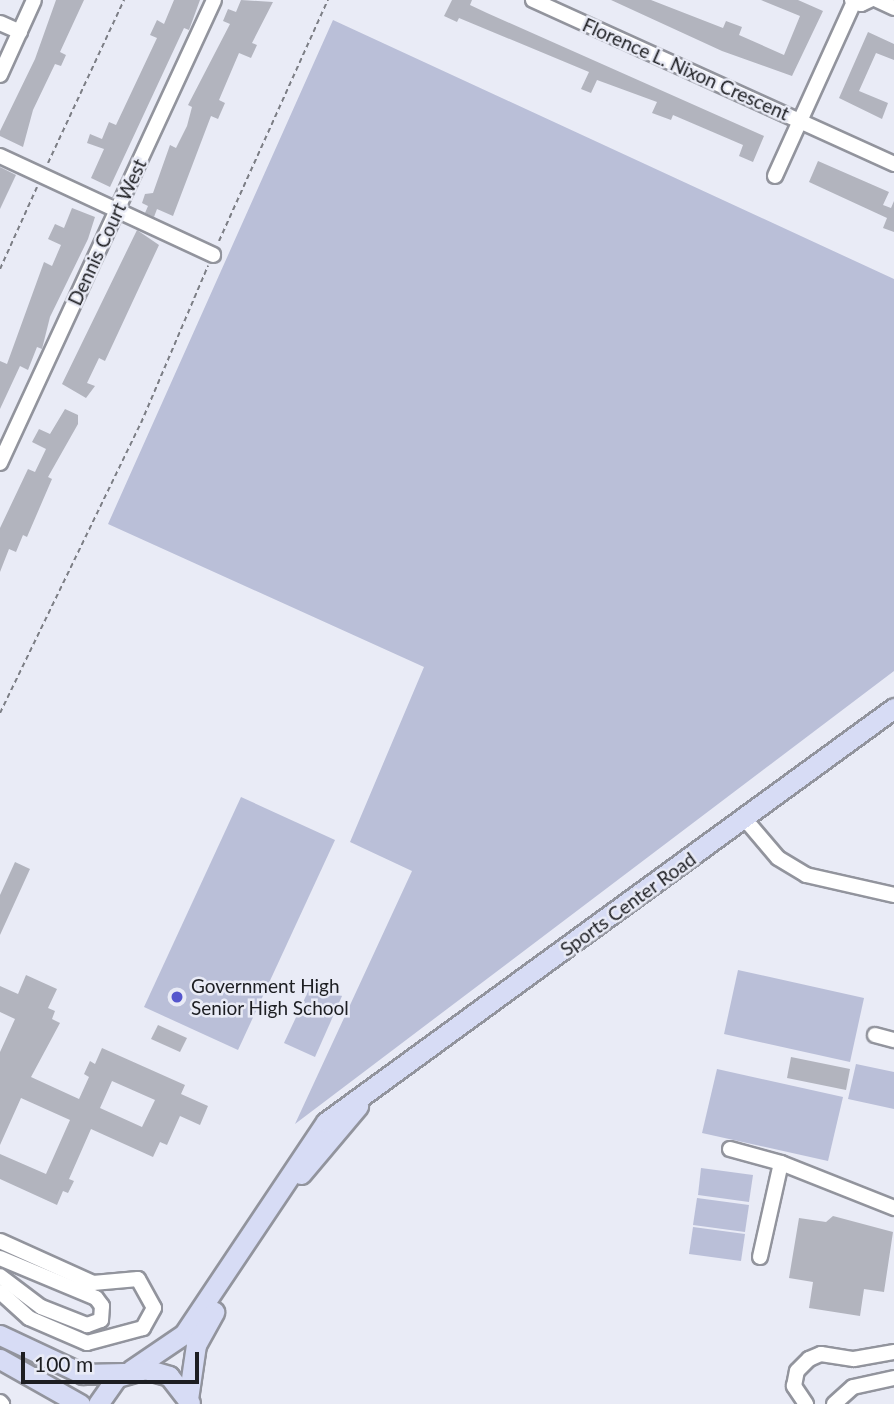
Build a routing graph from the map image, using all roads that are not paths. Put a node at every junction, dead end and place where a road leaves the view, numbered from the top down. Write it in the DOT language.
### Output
graph roads {
  1 [pos="34,0"];
  2 [pos="214,0"];
  3 [pos="533,0"];
  4 [pos="870,0"];
  5 [pos="877,0"];
  6 [pos="853,1"];
  7 [pos="894,8"];
  8 [pos="0,23"];
  9 [pos="19,32"];
  10 [pos="0,75"];
  11 [pos="800,121"];
  12 [pos="0,156"];
  13 [pos="894,164"];
  14 [pos="775,176"];
  15 [pos="117,211"];
  16 [pos="213,255"];
  17 [pos="0,463"];
  18 [pos="894,708"];
  19 [pos="744,818"];
  20 [pos="894,895"];
  21 [pos="875,1035"];
  22 [pos="894,1040"];
  23 [pos="363,1100"];
  24 [pos="730,1149"];
  25 [pos="781,1163"];
  26 [pos="894,1208"];
  27 [pos="0,1241"];
  28 [pos="760,1256"];
  29 [pos="0,1258"];
  30 [pos="0,1276"];
  31 [pos="0,1292"];
  32 [pos="0,1335"];
  33 [pos="894,1352"];
  34 [pos="0,1359"];
  35 [pos="128,1372"];
  36 [pos="894,1378"];
  37 [pos="189,1402"];
  38 [pos="80,1404"];
  39 [pos="98,1404"];
  40 [pos="806,1404"];
  41 [pos="834,1404"];
  1 -- 9 [label="street"];
  2 -- 15 [label="street, Dennis Court West"];
  3 -- 11 [label="street, Florence L. Nixon Crescent"];
  4 -- 6 [label="street"];
  5 -- 7 [label="street"];
  6 -- 11 [label="street"];
  8 -- 9 [label="street"];
  9 -- 10 [label="street"];
  11 -- 13 [label="street, Florence L. Nixon Crescent"];
  11 -- 14 [label="street"];
  12 -- 15 [label="street"];
  15 -- 16 [label="street"];
  15 -- 17 [label="street, Dennis Court West"];
  18 -- 19 [label="main road, Sports Center Road"];
  19 -- 20 [label="street"];
  19 -- 23 [label="main road, Sports Center Road"];
  21 -- 22 [label="street"];
  23 -- 35 [label="main road, Sports Center Road"];
  23 -- 37 [label="main road, Sports Center Road"];
  24 -- 25 [label="street"];
  25 -- 26 [label="street"];
  25 -- 28 [label="street"];
  27 -- 31 [label="street"];
  29 -- 30 [label="street"];
  32 -- 35 [label="main road"];
  33 -- 40 [label="street"];
  34 -- 38 [label="main road"];
  35 -- 37 [label="main road"];
  35 -- 39 [label="main road, Sports Center Road"];
  36 -- 41 [label="street"];
}
